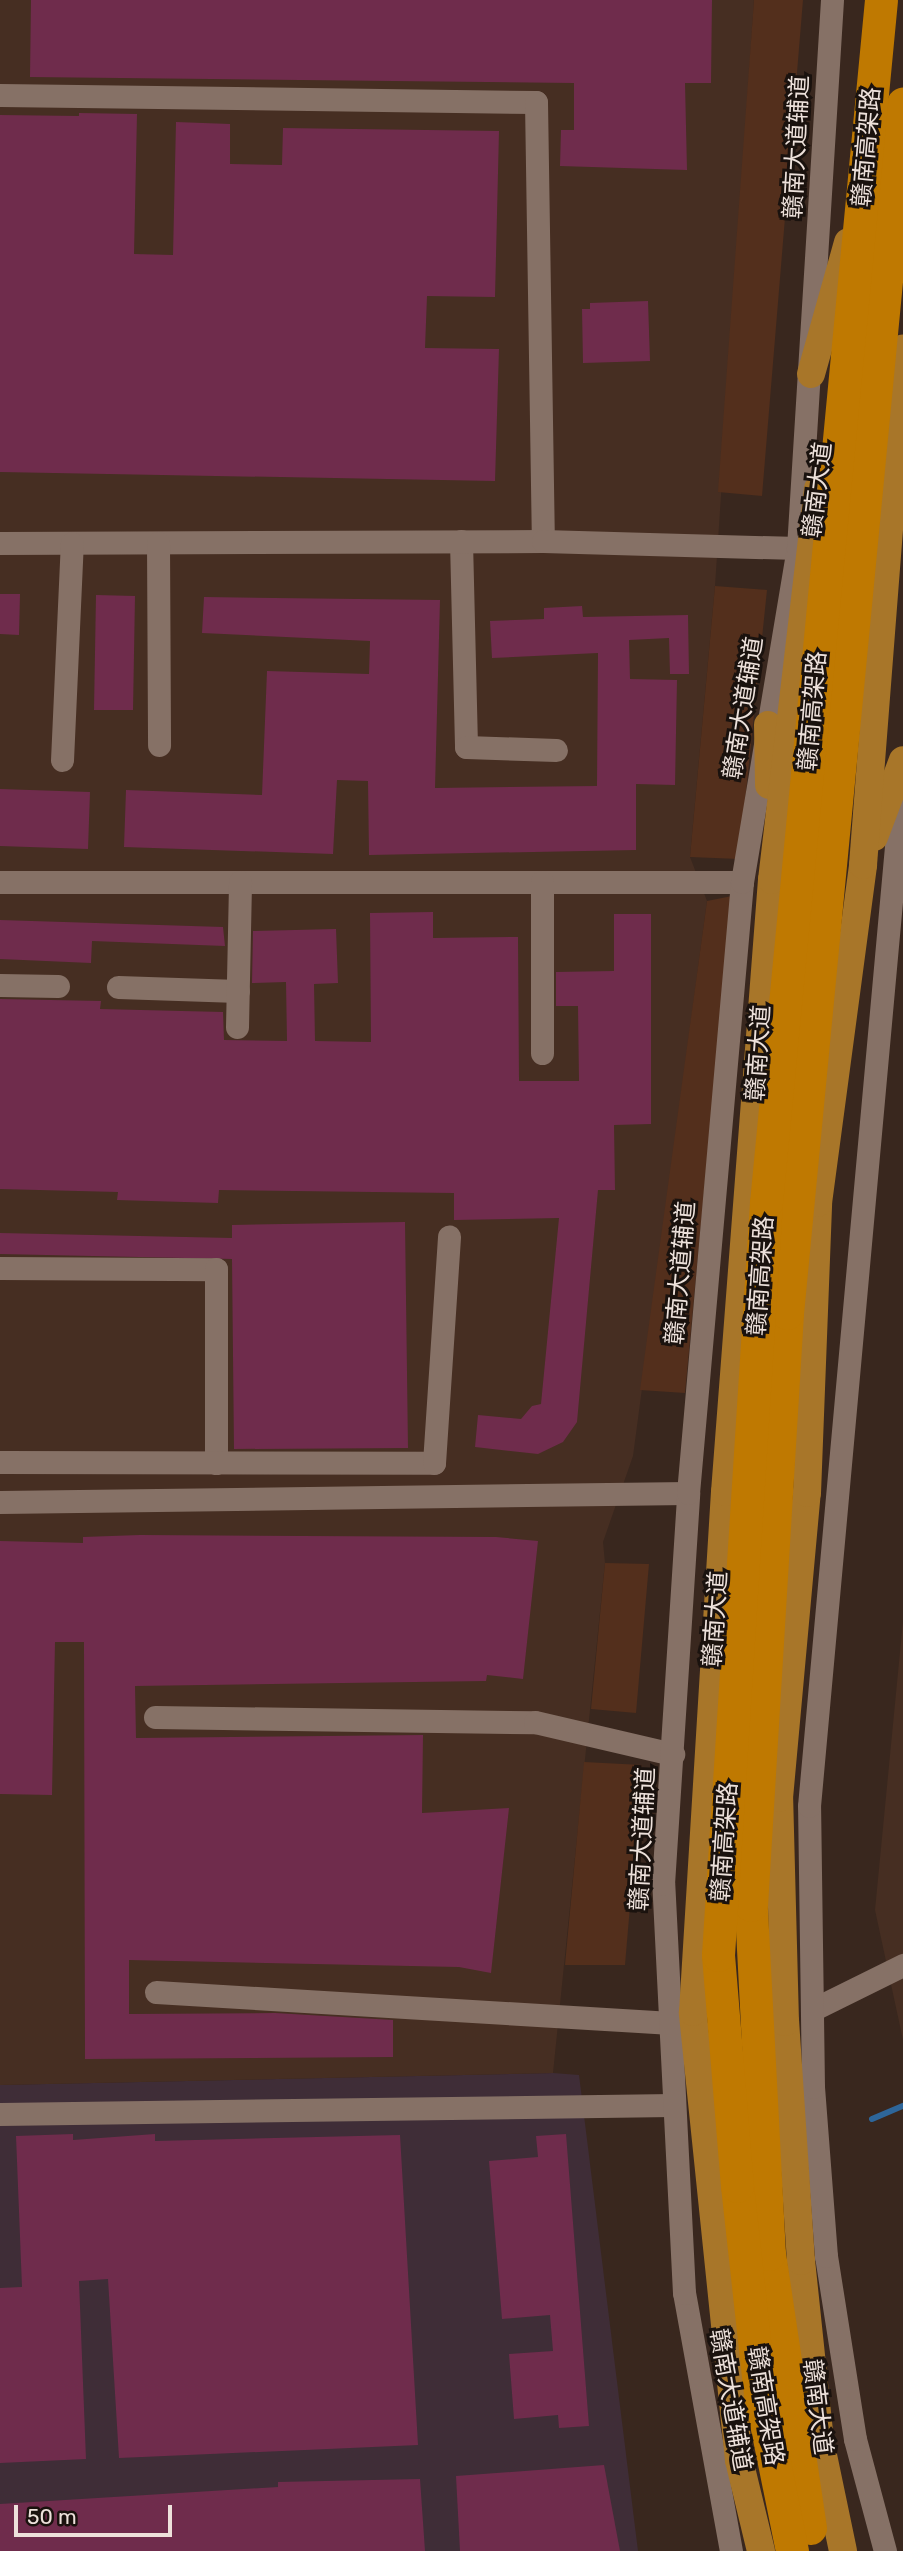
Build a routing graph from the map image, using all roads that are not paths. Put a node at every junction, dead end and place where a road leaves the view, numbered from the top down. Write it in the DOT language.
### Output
graph roads {
  1 [pos="832,0"];
  2 [pos="866,0"];
  3 [pos="881,0"];
  4 [pos="0,95"];
  5 [pos="903,104"];
  6 [pos="848,242"];
  7 [pos="903,349"];
  8 [pos="811,374"];
  9 [pos="461,541"];
  10 [pos="542,541"];
  11 [pos="158,542"];
  12 [pos="0,543"];
  13 [pos="72,543"];
  14 [pos="798,548"];
  15 [pos="768,725"];
  16 [pos="159,745"];
  17 [pos="556,750"];
  18 [pos="62,760"];
  19 [pos="903,760"];
  20 [pos="903,768"];
  21 [pos="863,865"];
  22 [pos="772,880"];
  23 [pos="0,882"];
  24 [pos="240,882"];
  25 [pos="542,882"];
  26 [pos="743,882"];
  27 [pos="0,985"];
  28 [pos="58,986"];
  29 [pos="118,987"];
  30 [pos="238,991"];
  31 [pos="237,1027"];
  32 [pos="541,1053"];
  33 [pos="449,1236"];
  34 [pos="0,1268"];
  35 [pos="0,1462"];
  36 [pos="216,1463"];
  37 [pos="688,1493"];
  38 [pos="0,1502"];
  39 [pos="155,1717"];
  40 [pos="673,1754"];
  41 [pos="903,1965"];
  42 [pos="156,1992"];
  43 [pos="812,2010"];
  44 [pos="671,2023"];
  45 [pos="801,2094"];
  46 [pos="673,2105"];
  47 [pos="0,2114"];
  48 [pos="813,2259"];
  49 [pos="732,2551"];
  50 [pos="761,2551"];
  51 [pos="792,2551"];
  52 [pos="815,2551"];
  53 [pos="843,2551"];
  54 [pos="885,2551"];
  1 -- 8 [label="street, 赣南大道辅道"];
  2 -- 6 [label="main road, 赣南大道"];
  3 -- 51 [label="highway, 赣南高架路"];
  4 -- 10 [label="street"];
  5 -- 52 [label="highway, 赣南高架路"];
  6 -- 8 [label="main road"];
  6 -- 22 [label="main road, 赣南大道"];
  7 -- 21 [label="main road"];
  8 -- 14 [label="street, 赣南大道辅道"];
  9 -- 10 [label="street"];
  9 -- 11 [label="street"];
  9 -- 17 [label="street"];
  10 -- 14 [label="street"];
  11 -- 13 [label="street"];
  11 -- 16 [label="street"];
  12 -- 13 [label="street"];
  13 -- 18 [label="street"];
  14 -- 15 [label="street, 赣南大道辅道"];
  15 -- 22 [label="main road"];
  15 -- 26 [label="street, 赣南大道辅道"];
  19 -- 21 [label="main road"];
  20 -- 43 [label="street"];
  21 -- 45 [label="main road"];
  22 -- 50 [label="main road, 赣南大道"];
  23 -- 24 [label="street"];
  24 -- 25 [label="street"];
  24 -- 30 [label="street"];
  25 -- 26 [label="street"];
  25 -- 32 [label="street"];
  26 -- 37 [label="street, 赣南大道辅道"];
  27 -- 28 [label="street"];
  29 -- 30 [label="street"];
  30 -- 31 [label="street"];
  33 -- 36 [label="street"];
  34 -- 36 [label="street"];
  35 -- 36 [label="street"];
  37 -- 38 [label="street"];
  37 -- 40 [label="street, 赣南大道辅道"];
  39 -- 40 [label="street"];
  40 -- 44 [label="street, 赣南大道辅道"];
  41 -- 43 [label="street"];
  42 -- 44 [label="street"];
  43 -- 45 [label="street"];
  44 -- 46 [label="street, 赣南大道辅道"];
  45 -- 48 [label="main road, 赣南大道"];
  46 -- 47 [label="street"];
  46 -- 49 [label="street, 赣南大道辅道"];
  48 -- 53 [label="main road, 赣南大道"];
  48 -- 54 [label="street"];
}
